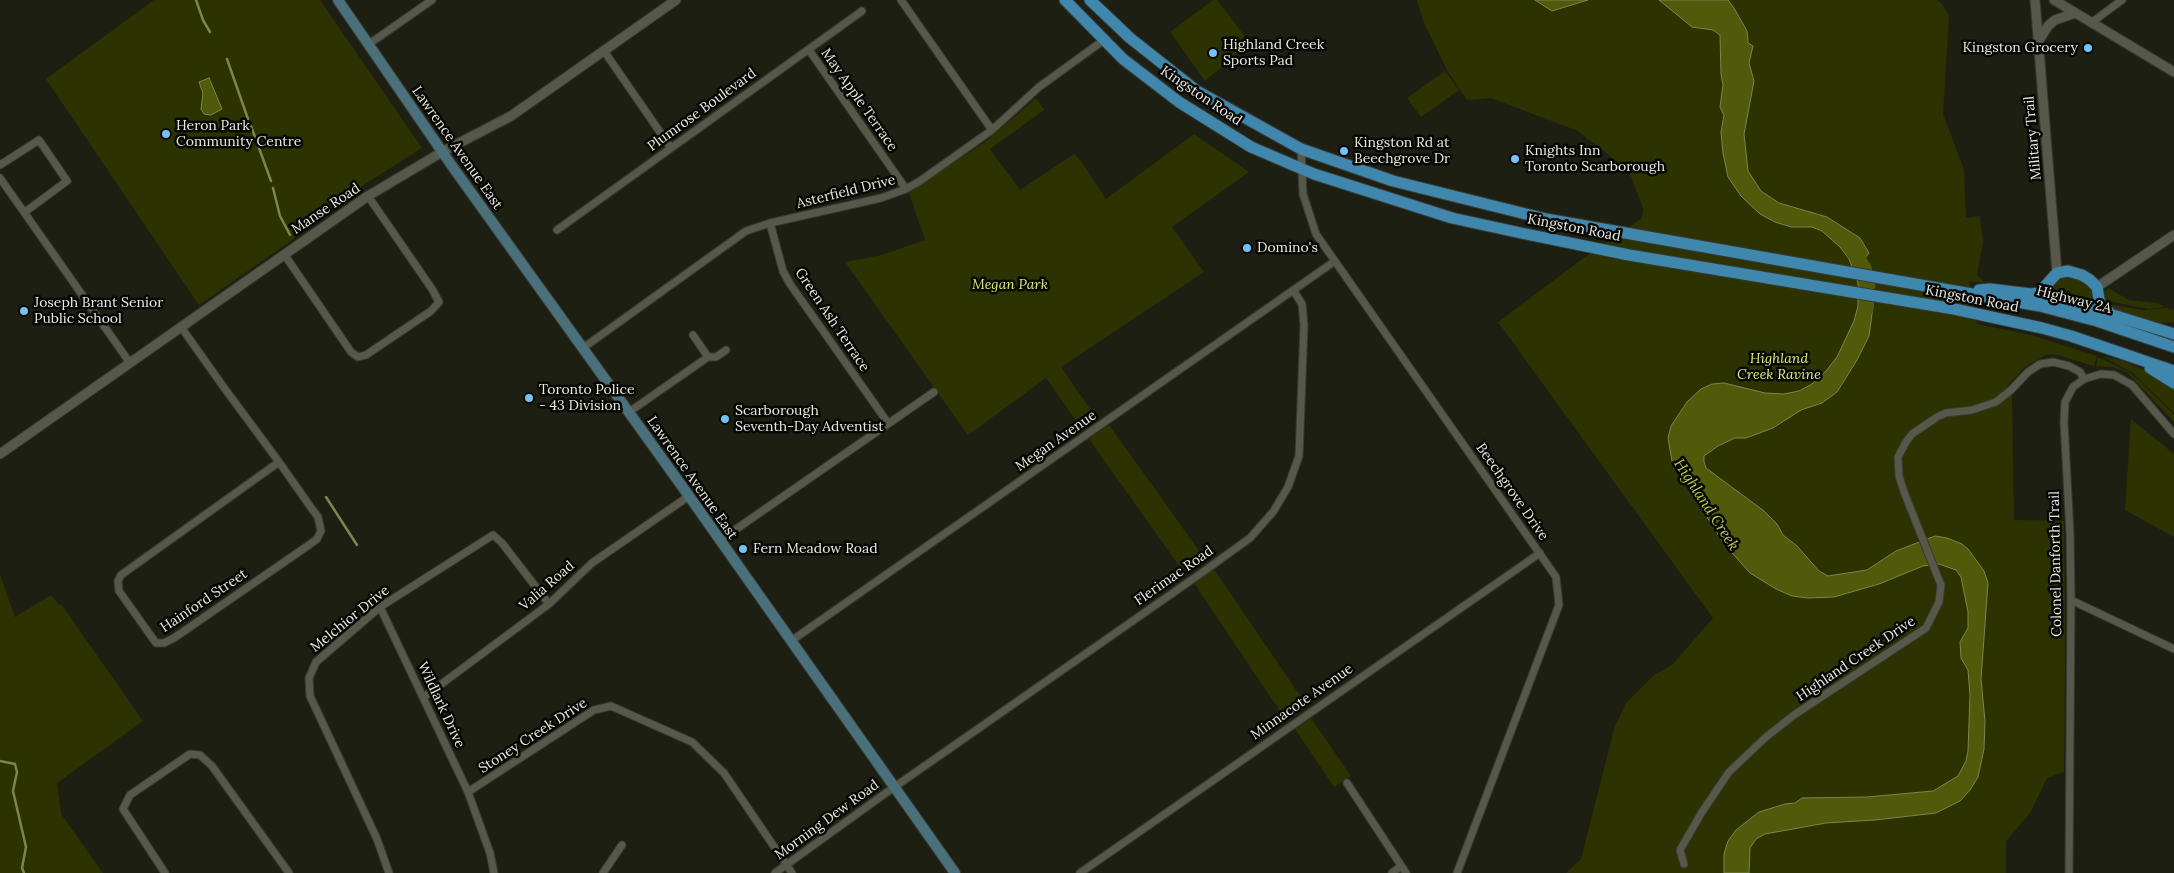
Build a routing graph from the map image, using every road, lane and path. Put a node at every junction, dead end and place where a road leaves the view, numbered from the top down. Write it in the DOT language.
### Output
graph roads {
  1 [pos="338,0"];
  2 [pos="432,0"];
  3 [pos="676,0"];
  4 [pos="901,0"];
  5 [pos="1065,0"];
  6 [pos="1090,0"];
  7 [pos="2035,0"];
  8 [pos="2054,0"];
  9 [pos="2122,0"];
  10 [pos="862,11"];
  11 [pos="2075,13"];
  12 [pos="2091,23"];
  13 [pos="1104,40"];
  14 [pos="2038,42"];
  15 [pos="369,44"];
  16 [pos="604,50"];
  17 [pos="808,50"];
  18 [pos="2174,72"];
  19 [pos="992,130"];
  20 [pos="671,148"];
  21 [pos="1301,149"];
  22 [pos="442,152"];
  23 [pos="0,165"];
  24 [pos="1302,169"];
  25 [pos="0,178"];
  26 [pos="906,189"];
  27 [pos="368,196"];
  28 [pos="25,212"];
  29 [pos="770,223"];
  30 [pos="557,230"];
  31 [pos="2174,235"];
  32 [pos="284,254"];
  33 [pos="1335,261"];
  34 [pos="2057,273"];
  35 [pos="2097,287"];
  36 [pos="1293,290"];
  37 [pos="1964,291"];
  38 [pos="2031,294"];
  39 [pos="2113,315"];
  40 [pos="2174,326"];
  41 [pos="181,327"];
  42 [pos="2152,328"];
  43 [pos="2174,334"];
  44 [pos="693,335"];
  45 [pos="2174,347"];
  46 [pos="582,348"];
  47 [pos="726,350"];
  48 [pos="2132,356"];
  49 [pos="708,357"];
  50 [pos="130,363"];
  51 [pos="2174,371"];
  52 [pos="2084,379"];
  53 [pos="2174,383"];
  54 [pos="934,392"];
  55 [pos="629,412"];
  56 [pos="888,423"];
  57 [pos="2174,434"];
  58 [pos="0,454"];
  59 [pos="279,462"];
  60 [pos="689,496"];
  61 [pos="719,541"];
  62 [pos="1540,554"];
  63 [pos="2071,600"];
  64 [pos="548,604"];
  65 [pos="380,607"];
  66 [pos="791,641"];
  67 [pos="2174,649"];
  68 [pos="424,697"];
  69 [pos="1347,783"];
  70 [pos="894,787"];
  71 [pos="468,792"];
  72 [pos="622,846"];
  73 [pos="786,864"];
  74 [pos="1684,864"];
  75 [pos="1402,866"];
  76 [pos="165,873"];
  77 [pos="289,873"];
  78 [pos="389,873"];
  79 [pos="494,873"];
  80 [pos="604,873"];
  81 [pos="775,873"];
  82 [pos="792,873"];
  83 [pos="955,873"];
  84 [pos="1080,873"];
  85 [pos="1392,873"];
  86 [pos="1406,873"];
  87 [pos="1457,873"];
  88 [pos="2069,873"];
  1 -- 15 [label="main road, Lawrence Avenue East"];
  2 -- 15 [label="street"];
  3 -- 16 [label="street, Manse Road"];
  4 -- 19 [label="street"];
  5 -- 13 [label="main road, Kingston Road"];
  6 -- 21 [label="main road, Kingston Road"];
  7 -- 14 [label="street, Military Trail"];
  8 -- 11 [label="street"];
  9 -- 12 [label="street"];
  10 -- 17 [label="street, Plumrose Boulevard"];
  11 -- 12 [label="street"];
  11 -- 14 [label="street"];
  12 -- 18 [label="street"];
  13 -- 19 [label="street, Asterfield Drive"];
  13 -- 24 [label="main road, Kingston Road"];
  14 -- 34 [label="street, Military Trail"];
  15 -- 22 [label="main road, Lawrence Avenue East"];
  16 -- 20 [label="street"];
  16 -- 22 [label="street, Manse Road"];
  17 -- 20 [label="street, Plumrose Boulevard"];
  17 -- 26 [label="street, May Apple Terrace"];
  19 -- 26 [label="street, Asterfield Drive"];
  20 -- 30 [label="street, Plumrose Boulevard"];
  21 -- 24 [label="street, Beechgrove Drive"];
  21 -- 37 [label="main road, Kingston Road"];
  22 -- 27 [label="street, Manse Road"];
  22 -- 46 [label="main road, Lawrence Avenue East"];
  23 -- 28 [label="street"];
  24 -- 33 [label="street, Beechgrove Drive"];
  24 -- 48 [label="main road, Kingston Road"];
  25 -- 28 [label="street"];
  26 -- 29 [label="street, Asterfield Drive"];
  27 -- 32 [label="street, Manse Road"];
  27 -- 32 [label="street"];
  28 -- 50 [label="street"];
  29 -- 46 [label="street, Asterfield Drive"];
  29 -- 56 [label="street, Green Ash Terrace"];
  31 -- 35 [label="street"];
  32 -- 41 [label="street, Manse Road"];
  33 -- 36 [label="street, Megan Avenue"];
  33 -- 62 [label="street, Beechgrove Drive"];
  34 -- 35 [label="main road"];
  34 -- 38 [label="main road"];
  35 -- 39 [label="main road"];
  36 -- 66 [label="street, Megan Avenue"];
  36 -- 70 [label="street, Flerimac Road"];
  37 -- 38 [label="main road"];
  37 -- 45 [label="main road, Highway 2A"];
  38 -- 39 [label="main road"];
  39 -- 42 [label="main road"];
  40 -- 42 [label="main road"];
  41 -- 50 [label="street, Manse Road"];
  41 -- 59 [label="street, Hainford Street"];
  42 -- 43 [label="main road"];
  44 -- 49 [label="street"];
  46 -- 55 [label="main road, Lawrence Avenue East"];
  47 -- 49 [label="street"];
  48 -- 51 [label="main road"];
  48 -- 53 [label="main road"];
  49 -- 55 [label="street"];
  50 -- 58 [label="street, Manse Road"];
  52 -- 57 [label="street"];
  52 -- 63 [label="street, Colonel Danforth Trail"];
  52 -- 74 [label="street, Highland Creek Drive"];
  54 -- 56 [label="street"];
  55 -- 60 [label="main road, Lawrence Avenue East"];
  56 -- 61 [label="street"];
  59 -- 59 [label="street, Hainford Street"];
  60 -- 61 [label="main road, Lawrence Avenue East"];
  60 -- 64 [label="street, Valia Road"];
  61 -- 66 [label="main road, Lawrence Avenue East"];
  62 -- 84 [label="street, Minnacote Avenue"];
  62 -- 87 [label="street, Beechgrove Drive"];
  63 -- 67 [label="street"];
  63 -- 88 [label="street, Colonel Danforth Trail"];
  64 -- 65 [label="street, Melchior Drive"];
  64 -- 68 [label="street, Valia Road"];
  65 -- 68 [label="street, Wildlark Drive"];
  65 -- 78 [label="street, Melchior Drive"];
  66 -- 70 [label="main road, Lawrence Avenue East"];
  68 -- 71 [label="street, Wildlark Drive"];
  69 -- 75 [label="street"];
  70 -- 73 [label="street, Morning Dew Road"];
  70 -- 83 [label="main road, Lawrence Avenue East"];
  71 -- 73 [label="street, Stoney Creek Drive"];
  71 -- 79 [label="street, Wildlark Drive"];
  72 -- 80 [label="street"];
  73 -- 81 [label="street, Morning Dew Road"];
  73 -- 82 [label="street, Stoney Creek Drive"];
  75 -- 85 [label="street"];
  75 -- 86 [label="street"];
  76 -- 77 [label="street"];
}
